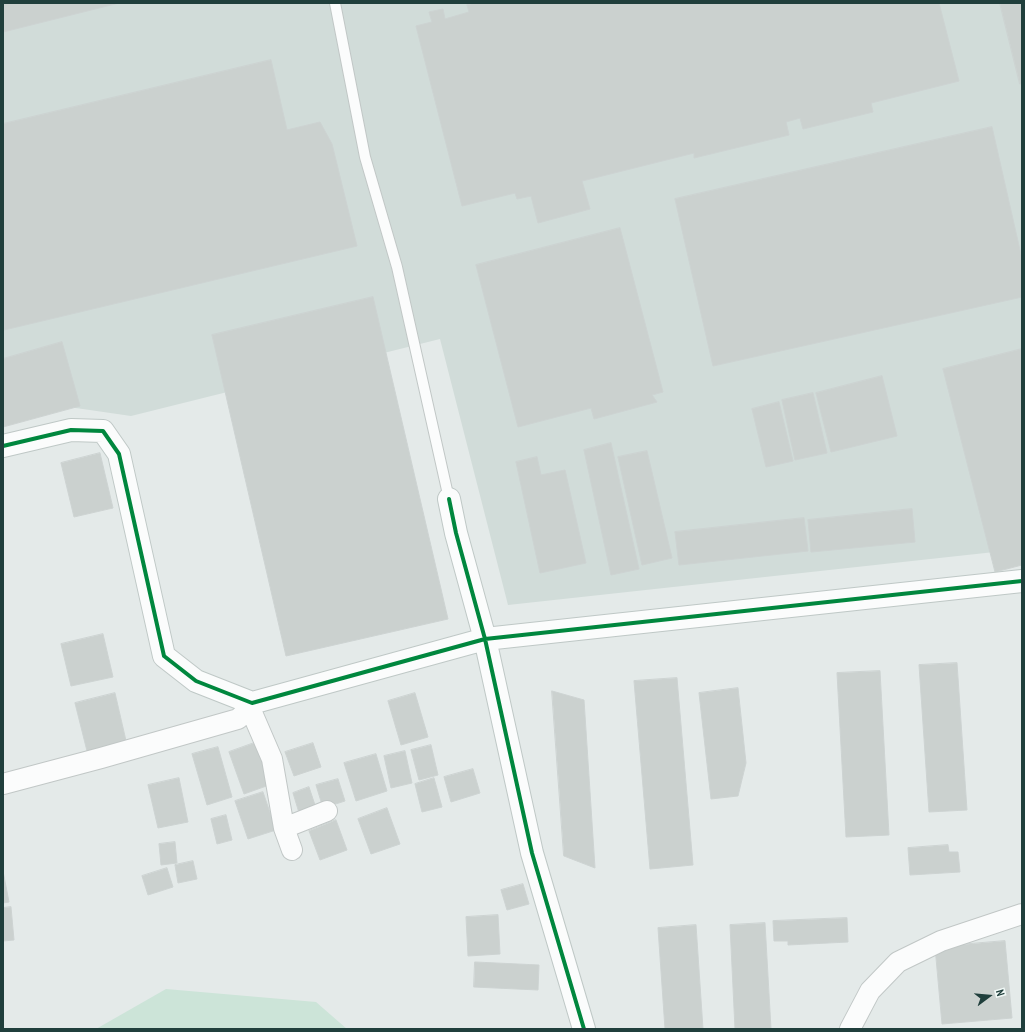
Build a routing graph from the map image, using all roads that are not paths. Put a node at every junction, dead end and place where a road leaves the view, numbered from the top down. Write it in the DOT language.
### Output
graph roads {
  1 [pos="335,3"];
  2 [pos="3,446"];
  3 [pos="449,499"];
  4 [pos="1022,581"];
  5 [pos="485,639"];
  6 [pos="251,705"];
  7 [pos="3,784"];
  8 [pos="327,811"];
  9 [pos="284,828"];
  10 [pos="292,850"];
  11 [pos="1022,914"];
  12 [pos="584,1029"];
  13 [pos="850,1029"];
  1 -- 3 [label="lane"];
  2 -- 6 [label="street"];
  3 -- 5 [label="street"];
  4 -- 5 [label="street"];
  5 -- 6 [label="street"];
  5 -- 12 [label="street"];
  6 -- 7 [label="street"];
  6 -- 9 [label="street"];
  8 -- 9 [label="street"];
  9 -- 10 [label="street"];
  11 -- 13 [label="street"];
}
